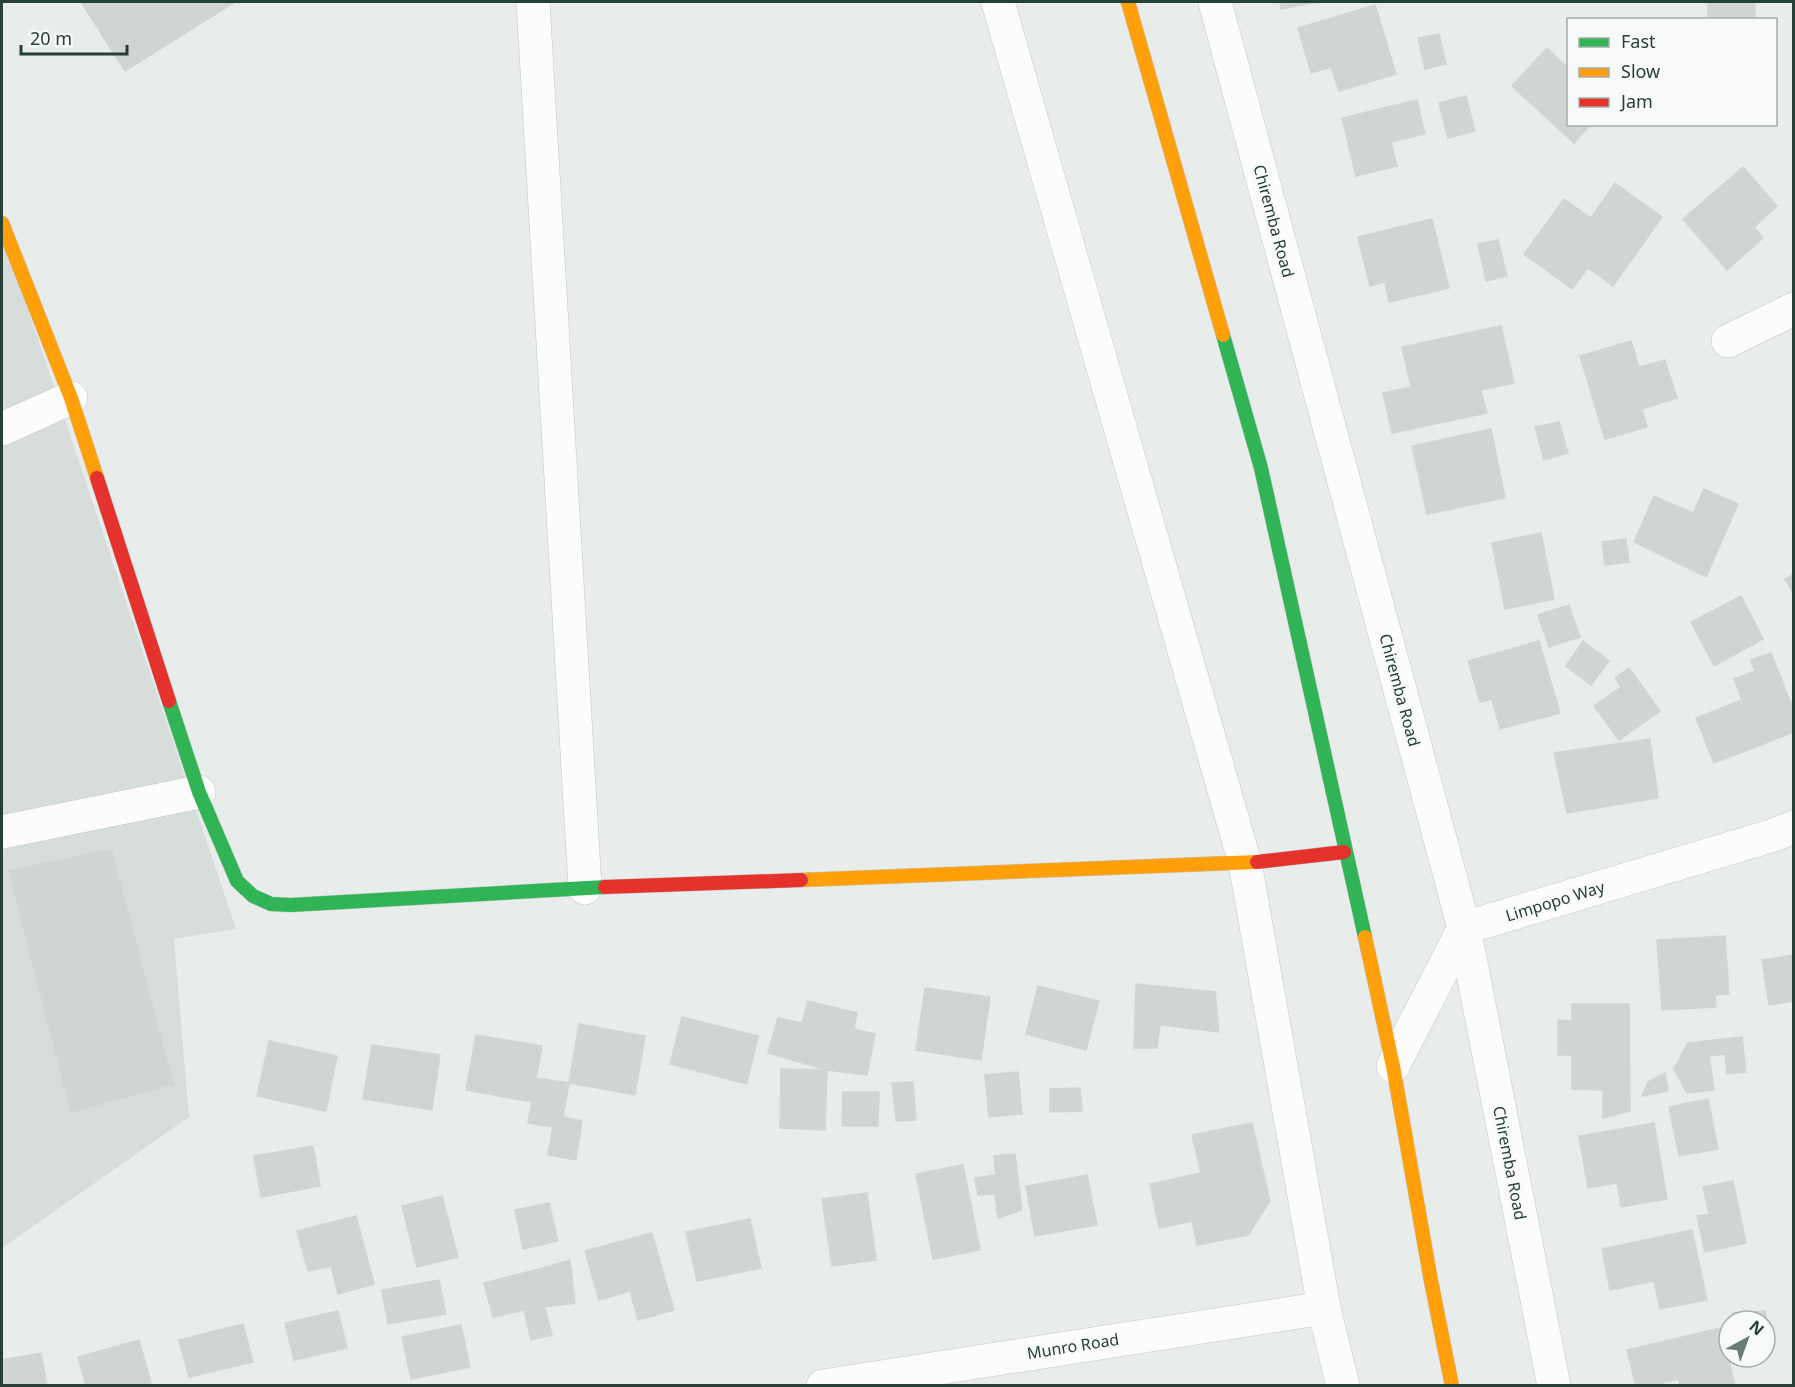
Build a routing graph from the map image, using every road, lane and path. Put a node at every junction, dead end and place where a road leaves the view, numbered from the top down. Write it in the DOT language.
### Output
graph roads {
  1 [pos="533,2"];
  2 [pos="998,2"];
  3 [pos="1128,2"];
  4 [pos="1215,2"];
  5 [pos="2,223"];
  6 [pos="1794,309"];
  7 [pos="1728,341"];
  8 [pos="72,398"];
  9 [pos="2,429"];
  10 [pos="199,792"];
  11 [pos="1794,827"];
  12 [pos="2,832"];
  13 [pos="1344,852"];
  14 [pos="1245,863"];
  15 [pos="585,888"];
  16 [pos="1464,928"];
  17 [pos="1393,1066"];
  18 [pos="1324,1308"];
  19 [pos="841,1384"];
  20 [pos="1342,1386"];
  21 [pos="1452,1386"];
  22 [pos="1554,1386"];
  1 -- 15 [label="street"];
  2 -- 14 [label="street"];
  3 -- 13 [label="street"];
  4 -- 16 [label="street, Chiremba Road"];
  5 -- 8 [label="street"];
  6 -- 7 [label="street"];
  8 -- 9 [label="street"];
  8 -- 10 [label="street"];
  10 -- 12 [label="street"];
  10 -- 15 [label="street"];
  11 -- 16 [label="street, Limpopo Way"];
  13 -- 14 [label="street"];
  13 -- 17 [label="street"];
  14 -- 15 [label="street"];
  14 -- 18 [label="street"];
  16 -- 17 [label="street"];
  16 -- 22 [label="street, Chiremba Road"];
  17 -- 21 [label="street"];
  18 -- 19 [label="street, Munro Road"];
  18 -- 20 [label="street"];
}
